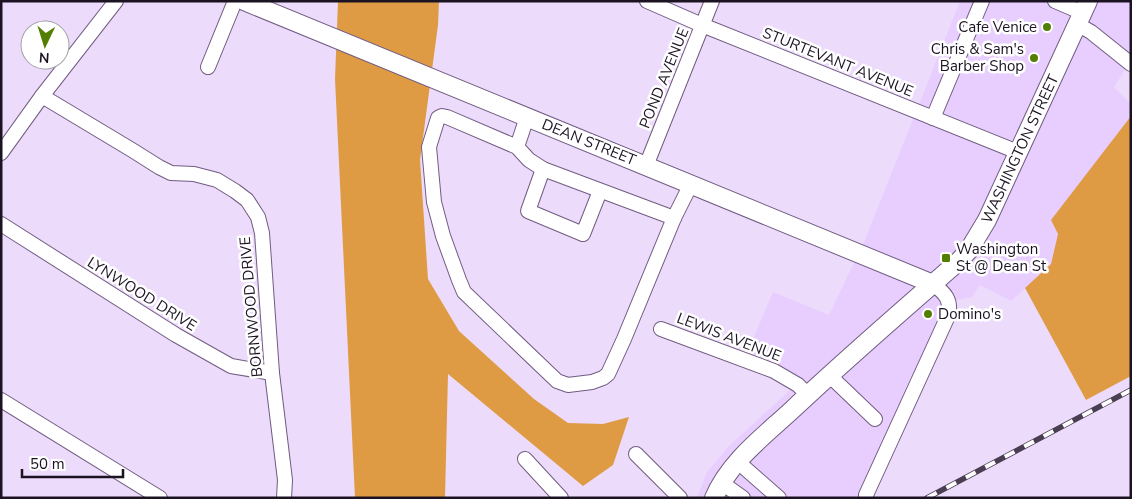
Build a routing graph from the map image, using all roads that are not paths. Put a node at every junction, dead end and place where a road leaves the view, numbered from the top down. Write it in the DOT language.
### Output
graph roads {
  1 [pos="116,1"];
  2 [pos="235,1"];
  3 [pos="244,1"];
  4 [pos="647,1"];
  5 [pos="712,1"];
  6 [pos="982,1"];
  7 [pos="1055,1"];
  8 [pos="1083,13"];
  9 [pos="702,25"];
  10 [pos="1131,64"];
  11 [pos="208,67"];
  12 [pos="42,96"];
  13 [pos="527,117"];
  14 [pos="933,118"];
  15 [pos="517,147"];
  16 [pos="1018,152"];
  17 [pos="1,153"];
  18 [pos="646,166"];
  19 [pos="543,169"];
  20 [pos="690,184"];
  21 [pos="600,191"];
  22 [pos="674,218"];
  23 [pos="1,224"];
  24 [pos="934,284"];
  25 [pos="662,329"];
  26 [pos="272,373"];
  27 [pos="829,375"];
  28 [pos="808,395"];
  29 [pos="1,400"];
  30 [pos="875,419"];
  31 [pos="636,454"];
  32 [pos="525,459"];
  33 [pos="738,462"];
  34 [pos="718,490"];
  35 [pos="866,495"];
  36 [pos="160,498"];
  37 [pos="284,498"];
  38 [pos="560,498"];
  39 [pos="680,498"];
  40 [pos="743,498"];
  41 [pos="779,498"];
  1 -- 12 [label="street"];
  2 -- 11 [label="street"];
  3 -- 13 [label="main road, DEAN STREET"];
  4 -- 9 [label="street, STURTEVANT AVENUE"];
  5 -- 9 [label="street, POND AVENUE"];
  6 -- 14 [label="street"];
  7 -- 8 [label="street"];
  8 -- 10 [label="street"];
  8 -- 16 [label="main road, WASHINGTON STREET"];
  9 -- 14 [label="street, STURTEVANT AVENUE"];
  9 -- 18 [label="street, POND AVENUE"];
  12 -- 17 [label="street"];
  12 -- 26 [label="street, BORNWOOD DRIVE"];
  13 -- 15 [label="street"];
  13 -- 18 [label="main road, DEAN STREET"];
  14 -- 16 [label="street, STURTEVANT AVENUE"];
  15 -- 19 [label="street"];
  15 -- 22 [label="street"];
  16 -- 24 [label="main road, WASHINGTON STREET"];
  18 -- 20 [label="main road, DEAN STREET"];
  19 -- 21 [label="street"];
  19 -- 21 [label="street"];
  20 -- 22 [label="street"];
  20 -- 24 [label="main road, DEAN STREET"];
  21 -- 22 [label="street"];
  23 -- 26 [label="street, LYNWOOD DRIVE"];
  24 -- 27 [label="main road, WASHINGTON STREET"];
  24 -- 35 [label="street"];
  25 -- 28 [label="street, LEWIS AVENUE"];
  26 -- 37 [label="street, BORNWOOD DRIVE"];
  27 -- 28 [label="main road, WASHINGTON STREET"];
  27 -- 30 [label="street"];
  28 -- 33 [label="main road, WASHINGTON STREET"];
  29 -- 36 [label="street"];
  31 -- 39 [label="street"];
  32 -- 38 [label="street"];
  33 -- 34 [label="main road, WASHINGTON STREET"];
  33 -- 41 [label="street"];
  34 -- 40 [label="street"];
}
